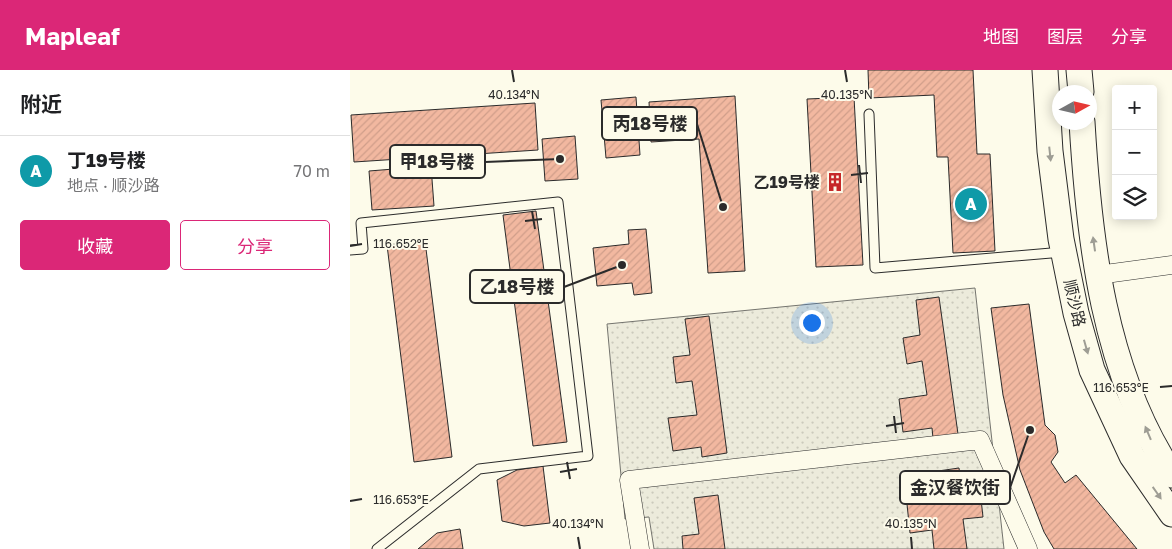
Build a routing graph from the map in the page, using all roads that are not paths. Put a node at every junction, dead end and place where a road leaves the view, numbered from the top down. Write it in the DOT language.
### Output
graph roads {
  1 [pos="1045,70"];
  2 [pos="1079,70"];
  3 [pos="1080,85"];
  4 [pos="869,114"];
  5 [pos="1083,130"];
  6 [pos="350,250"];
  7 [pos="1063,252"];
  8 [pos="1172,265"];
  9 [pos="1098,275"];
  10 [pos="1172,475"];
  11 [pos="1172,514"];
  12 [pos="377,549"];
  13 [pos="640,549"];
  14 [pos="1028,549"];
  1 -- 7 [label="main road, 顺沙路, one-way"];
  2 -- 3 [label="main road"];
  4 -- 7 [label="lane"];
  9 -- 5 [label="main road, 顺沙路, one-way"];
  6 -- 12 [label="lane"];
  7 -- 11 [label="main road, 顺沙路, one-way"];
  8 -- 9 [label="street"];
  10 -- 9 [label="main road, 顺沙路, one-way"];
  13 -- 14 [label="street"];
}
